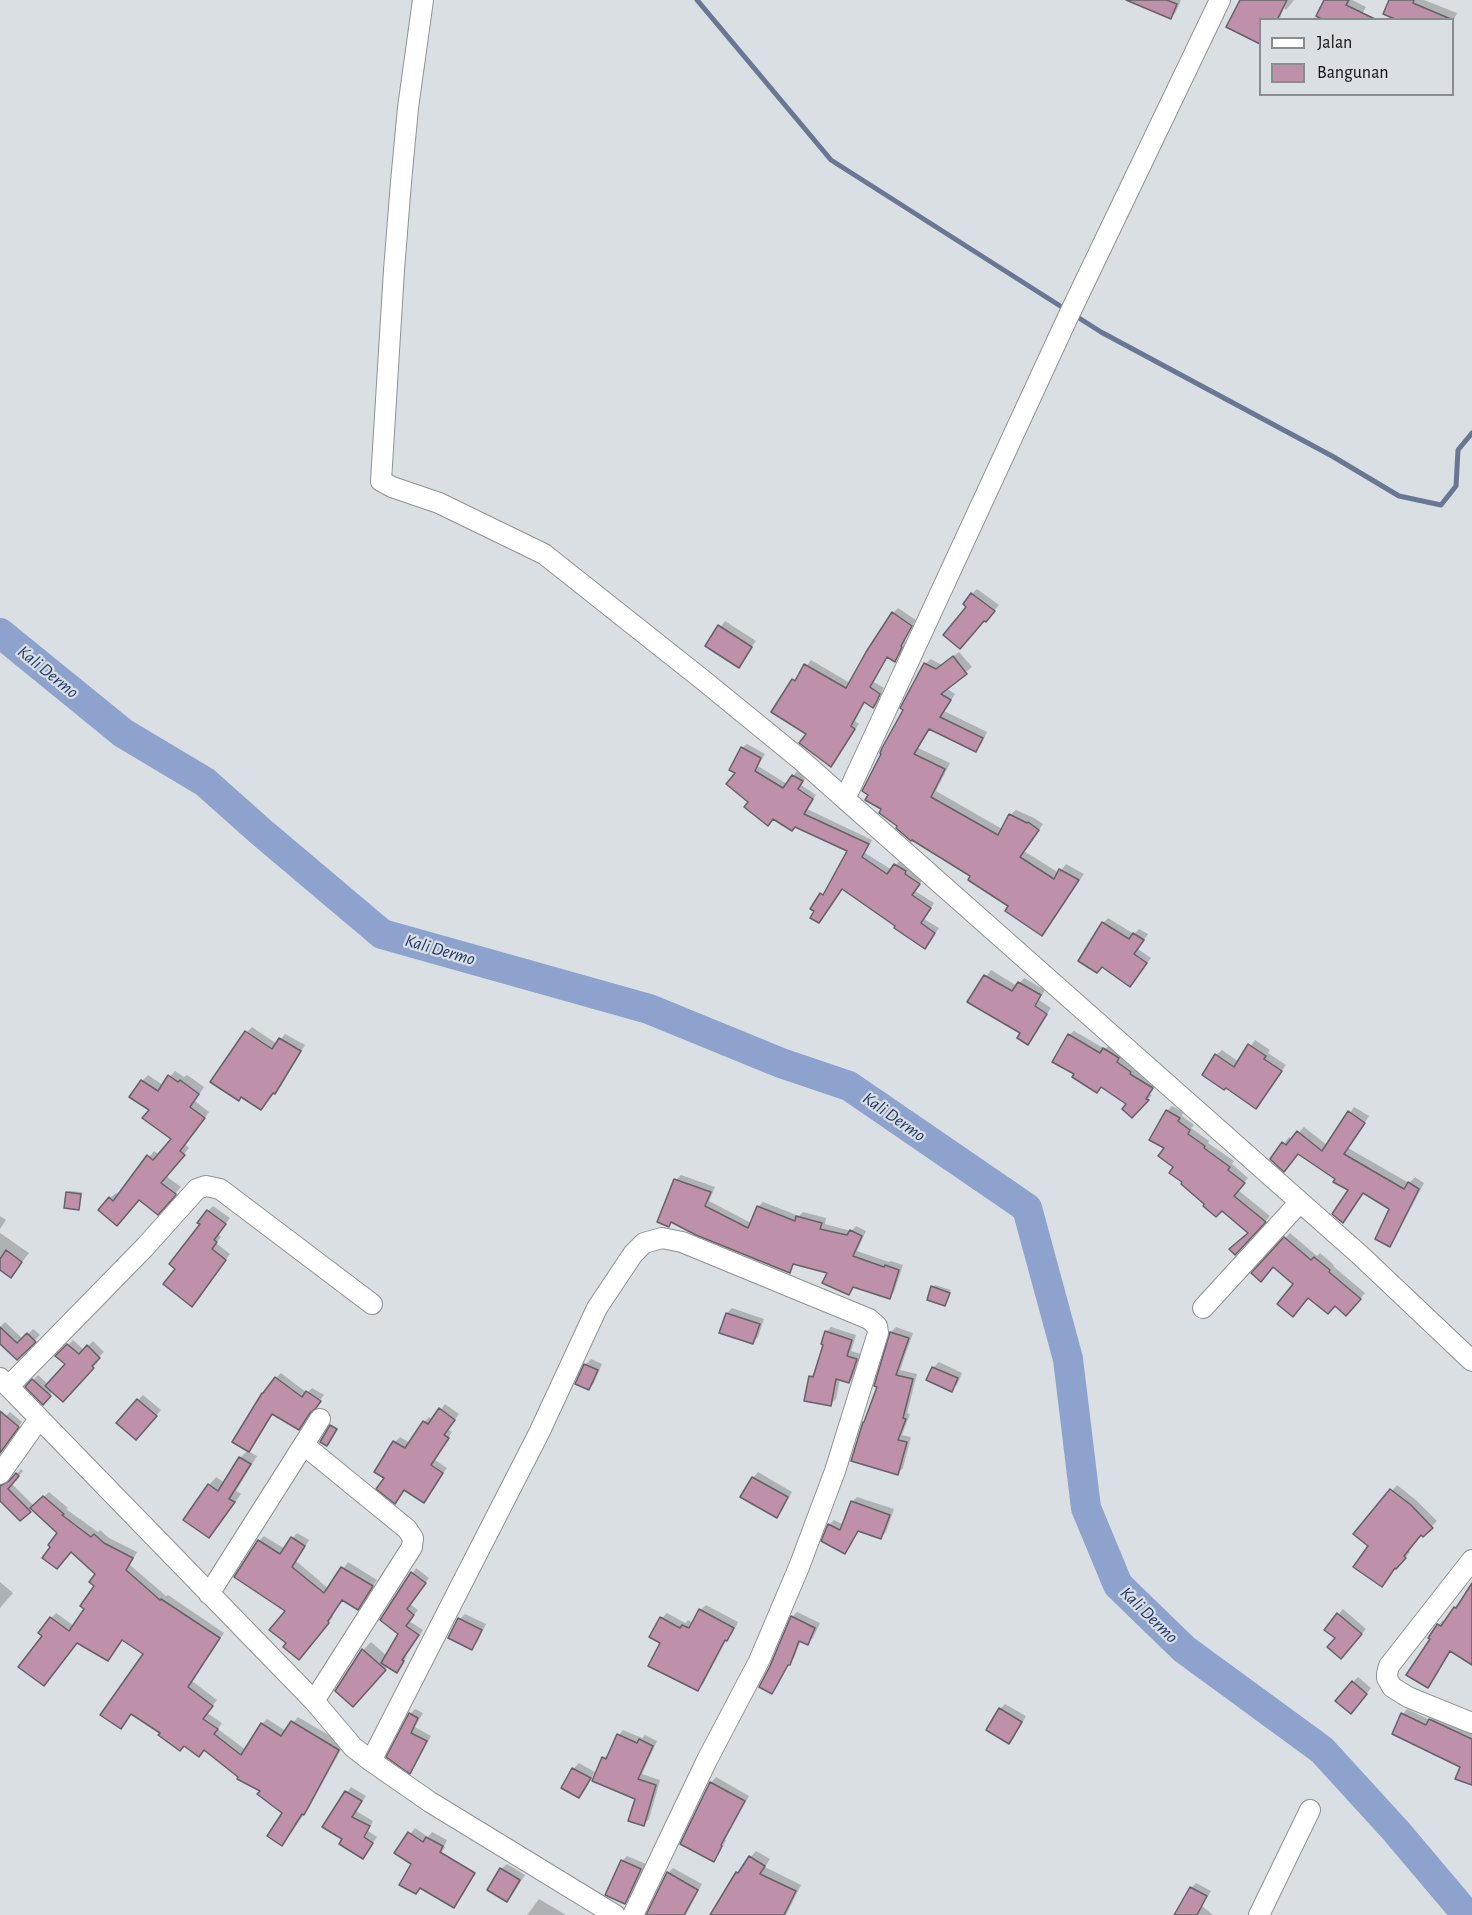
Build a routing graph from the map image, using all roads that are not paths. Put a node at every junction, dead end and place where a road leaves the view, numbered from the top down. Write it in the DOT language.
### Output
graph roads {
  1 [pos="423,0"];
  2 [pos="1220,0"];
  3 [pos="845,800"];
  4 [pos="1300,1202"];
  5 [pos="372,1304"];
  6 [pos="1203,1308"];
  7 [pos="1472,1361"];
  8 [pos="4,1382"];
  9 [pos="39,1419"];
  10 [pos="320,1419"];
  11 [pos="304,1445"];
  12 [pos="0,1473"];
  13 [pos="1472,1560"];
  14 [pos="209,1594"];
  15 [pos="314,1701"];
  16 [pos="1472,1723"];
  17 [pos="371,1761"];
  18 [pos="1310,1810"];
  19 [pos="615,1915"];
  20 [pos="633,1915"];
  21 [pos="1259,1915"];
  1 -- 3 [label="street"];
  2 -- 3 [label="street"];
  3 -- 4 [label="street"];
  4 -- 6 [label="street"];
  4 -- 7 [label="street"];
  5 -- 8 [label="street"];
  8 -- 9 [label="street"];
  9 -- 12 [label="street"];
  9 -- 14 [label="street"];
  10 -- 11 [label="street"];
  11 -- 14 [label="street"];
  11 -- 15 [label="street"];
  13 -- 16 [label="street"];
  14 -- 15 [label="street"];
  15 -- 17 [label="street"];
  17 -- 19 [label="street"];
  17 -- 20 [label="street"];
  18 -- 21 [label="street"];
}
